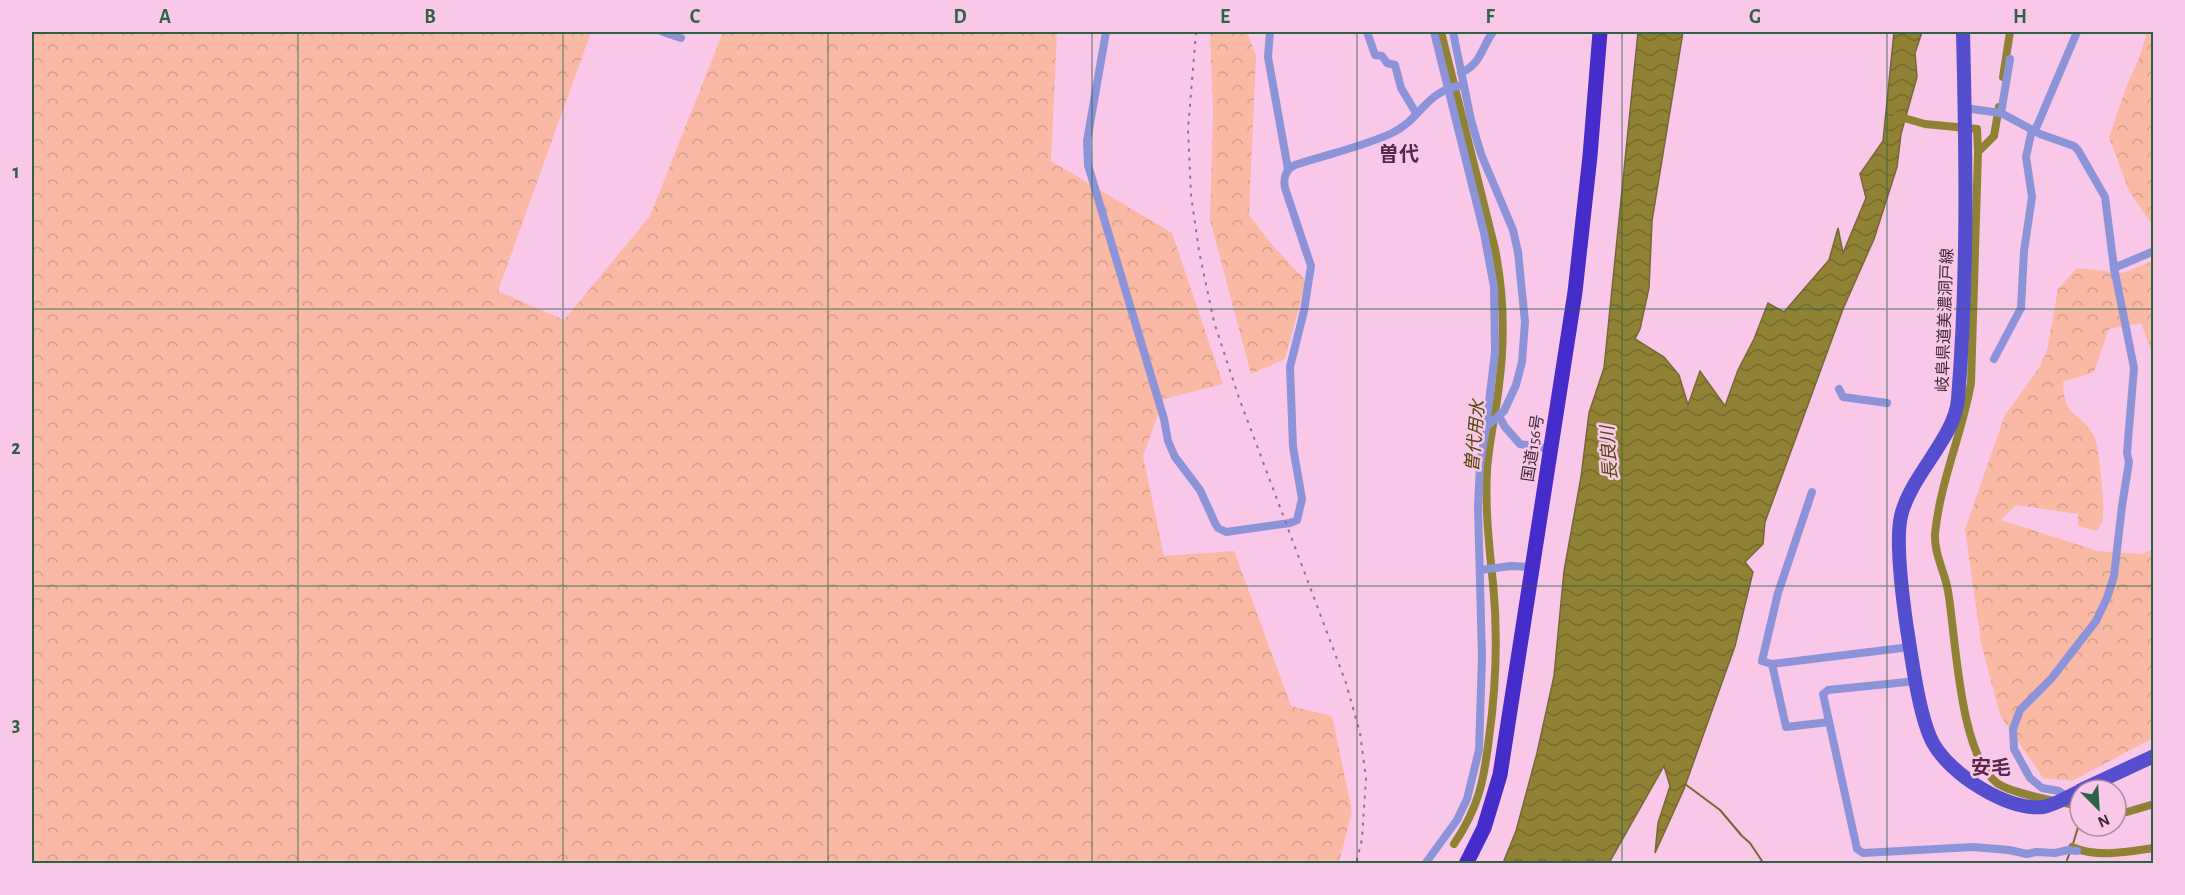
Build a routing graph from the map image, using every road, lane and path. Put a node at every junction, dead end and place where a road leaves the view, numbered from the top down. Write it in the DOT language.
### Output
graph roads {
  1 [pos="663,32"];
  2 [pos="1106,32"];
  3 [pos="1270,32"];
  4 [pos="1367,32"];
  5 [pos="1434,32"];
  6 [pos="1453,32"];
  7 [pos="1493,32"];
  8 [pos="1600,32"];
  9 [pos="1964,32"];
  10 [pos="2077,32"];
  11 [pos="681,38"];
  12 [pos="2010,59"];
  13 [pos="1461,74"];
  14 [pos="1455,87"];
  15 [pos="1964,108"];
  16 [pos="1996,112"];
  17 [pos="1416,113"];
  18 [pos="2033,131"];
  19 [pos="1474,157"];
  20 [pos="1288,169"];
  21 [pos="2154,251"];
  22 [pos="2114,268"];
  23 [pos="1994,359"];
  24 [pos="1839,389"];
  25 [pos="1887,403"];
  26 [pos="1493,421"];
  27 [pos="1550,449"];
  28 [pos="1812,492"];
  29 [pos="1532,567"];
  30 [pos="1487,569"];
  31 [pos="1910,647"];
  32 [pos="1772,664"];
  33 [pos="1917,681"];
  34 [pos="1829,722"];
  35 [pos="2154,756"];
  36 [pos="2107,778"];
  37 [pos="2066,798"];
  38 [pos="2077,851"];
  39 [pos="1425,864"];
  40 [pos="1466,864"];
  1 -- 11 [label="street"];
  2 -- 20 [label="street"];
  3 -- 20 [label="street"];
  4 -- 17 [label="street"];
  5 -- 14 [label="street"];
  6 -- 13 [label="street"];
  7 -- 13 [label="street"];
  8 -- 27 [label="highway, 国道156号"];
  9 -- 15 [label="main road, 岐阜県道美濃洞戸線"];
  10 -- 18 [label="street"];
  12 -- 16 [label="street"];
  13 -- 14 [label="street"];
  14 -- 17 [label="street"];
  14 -- 19 [label="street"];
  14 -- 19 [label="street"];
  15 -- 16 [label="street"];
  15 -- 31 [label="main road, 岐阜県道美濃洞戸線"];
  16 -- 18 [label="street"];
  17 -- 20 [label="street"];
  18 -- 22 [label="street"];
  18 -- 23 [label="street"];
  19 -- 26 [label="street"];
  19 -- 26 [label="street"];
  21 -- 22 [label="street"];
  22 -- 37 [label="street"];
  24 -- 25 [label="street"];
  26 -- 27 [label="street"];
  26 -- 30 [label="street"];
  27 -- 29 [label="highway, 国道156号"];
  28 -- 32 [label="street"];
  29 -- 30 [label="street"];
  29 -- 40 [label="highway, 国道156号"];
  30 -- 39 [label="street"];
  31 -- 32 [label="street"];
  31 -- 33 [label="main road, 岐阜県道美濃洞戸線"];
  32 -- 34 [label="street"];
  33 -- 34 [label="street"];
  33 -- 37 [label="main road, 岐阜県道美濃洞戸線"];
  34 -- 38 [label="street"];
  35 -- 36 [label="main road, 岐阜県道美濃洞戸線"];
}
